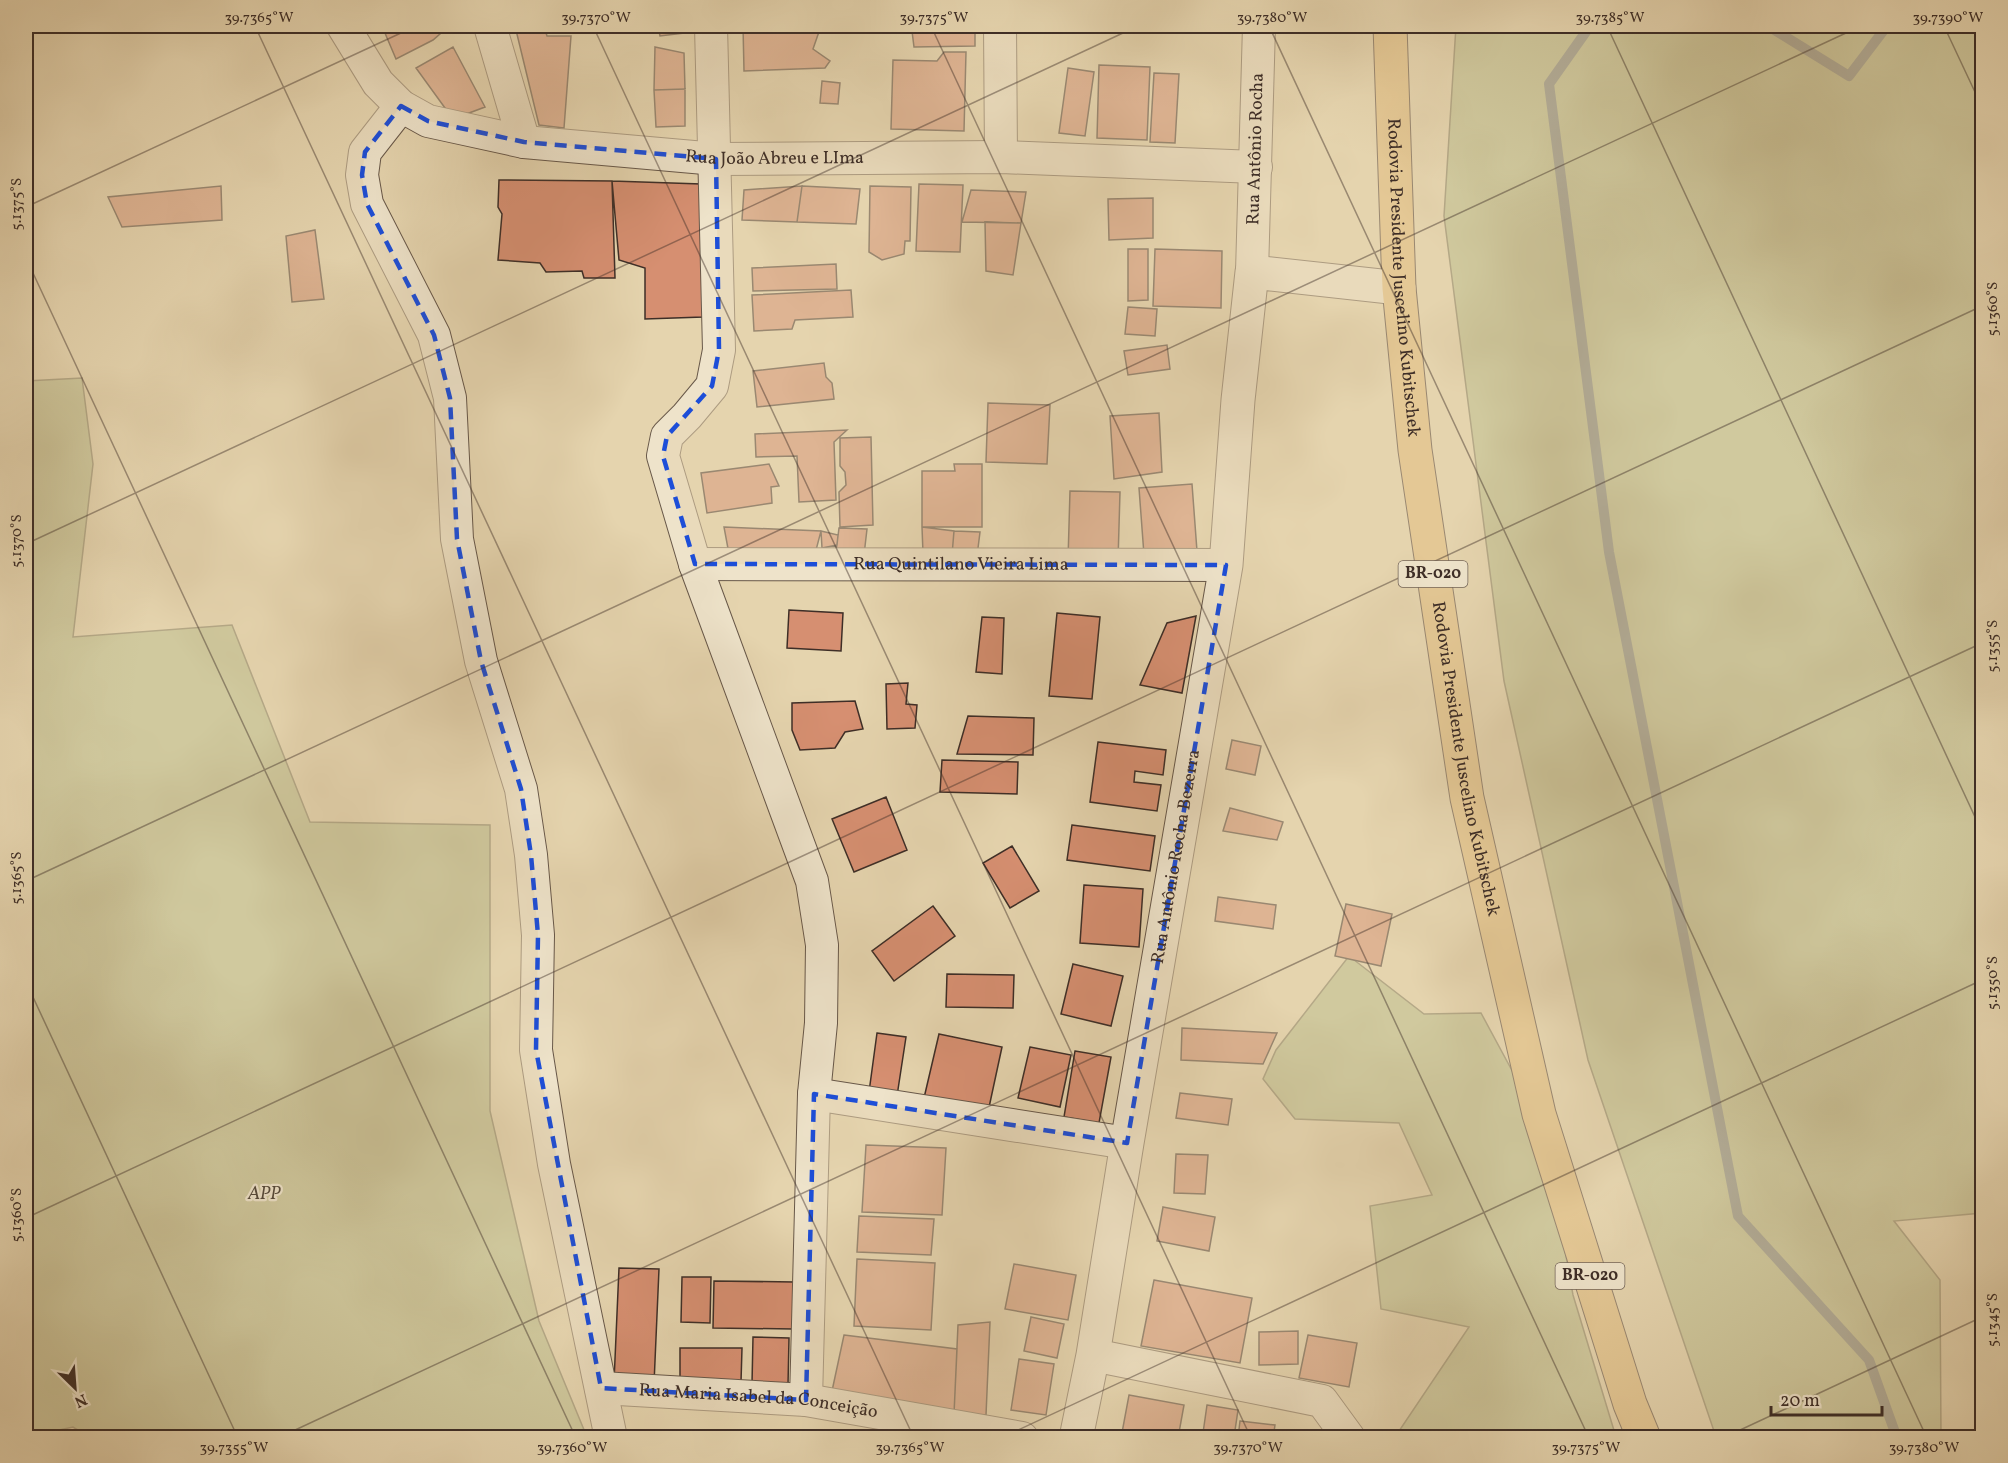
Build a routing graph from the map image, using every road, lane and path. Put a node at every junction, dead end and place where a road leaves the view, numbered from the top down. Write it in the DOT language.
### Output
graph roads {
  1 [pos="343,26"];
  2 [pos="490,26"];
  3 [pos="711,26"];
  4 [pos="1000,26"];
  5 [pos="1259,26"];
  6 [pos="1390,26"];
  7 [pos="401,106"];
  8 [pos="524,142"];
  9 [pos="1001,157"];
  10 [pos="716,159"];
  11 [pos="1256,167"];
  12 [pos="1252,272"];
  13 [pos="1399,288"];
  14 [pos="695,564"];
  15 [pos="1226,565"];
  16 [pos="814,1094"];
  17 [pos="1127,1143"];
  18 [pos="1093,1355"];
  19 [pos="601,1388"];
  20 [pos="806,1400"];
  21 [pos="611,1437"];
  22 [pos="1022,1437"];
  23 [pos="1076,1437"];
  24 [pos="1349,1437"];
  25 [pos="1644,1437"];
  1 -- 7 [label="street, Rua João Abreu e LIma"];
  2 -- 8 [label="street"];
  3 -- 10 [label="street"];
  4 -- 9 [label="street"];
  5 -- 11 [label="street, Rua Antônio Rocha"];
  6 -- 13 [label="highway, Rodovia Presidente Juscelino Kubitschek / BR-020"];
  7 -- 8 [label="street, Rua João Abreu e LIma"];
  7 -- 19 [label="street"];
  8 -- 10 [label="street, Rua João Abreu e LIma"];
  9 -- 10 [label="street, Rua João Abreu e LIma"];
  9 -- 11 [label="street, Rua João Abreu e LIma"];
  10 -- 14 [label="street"];
  11 -- 12 [label="street, Rua Antônio Rocha"];
  12 -- 13 [label="street"];
  12 -- 15 [label="street, Rua Antônio Rocha Bezerra"];
  13 -- 25 [label="highway, Rodovia Presidente Juscelino Kubitschek / BR-020"];
  14 -- 15 [label="street, Rua Quintilano Vieira Lima"];
  14 -- 16 [label="street"];
  15 -- 17 [label="street, Rua Antônio Rocha Bezerra"];
  16 -- 17 [label="street"];
  16 -- 20 [label="street"];
  17 -- 18 [label="street, Rua Antônio Rocha Bezerra"];
  18 -- 23 [label="street, Rua Antônio Rocha Bezerra"];
  18 -- 24 [label="street"];
  19 -- 20 [label="street, Rua Maria Isabel da Conceição"];
  19 -- 21 [label="street"];
  20 -- 22 [label="street, Rua Maria Isabel da Conceição"];
}
